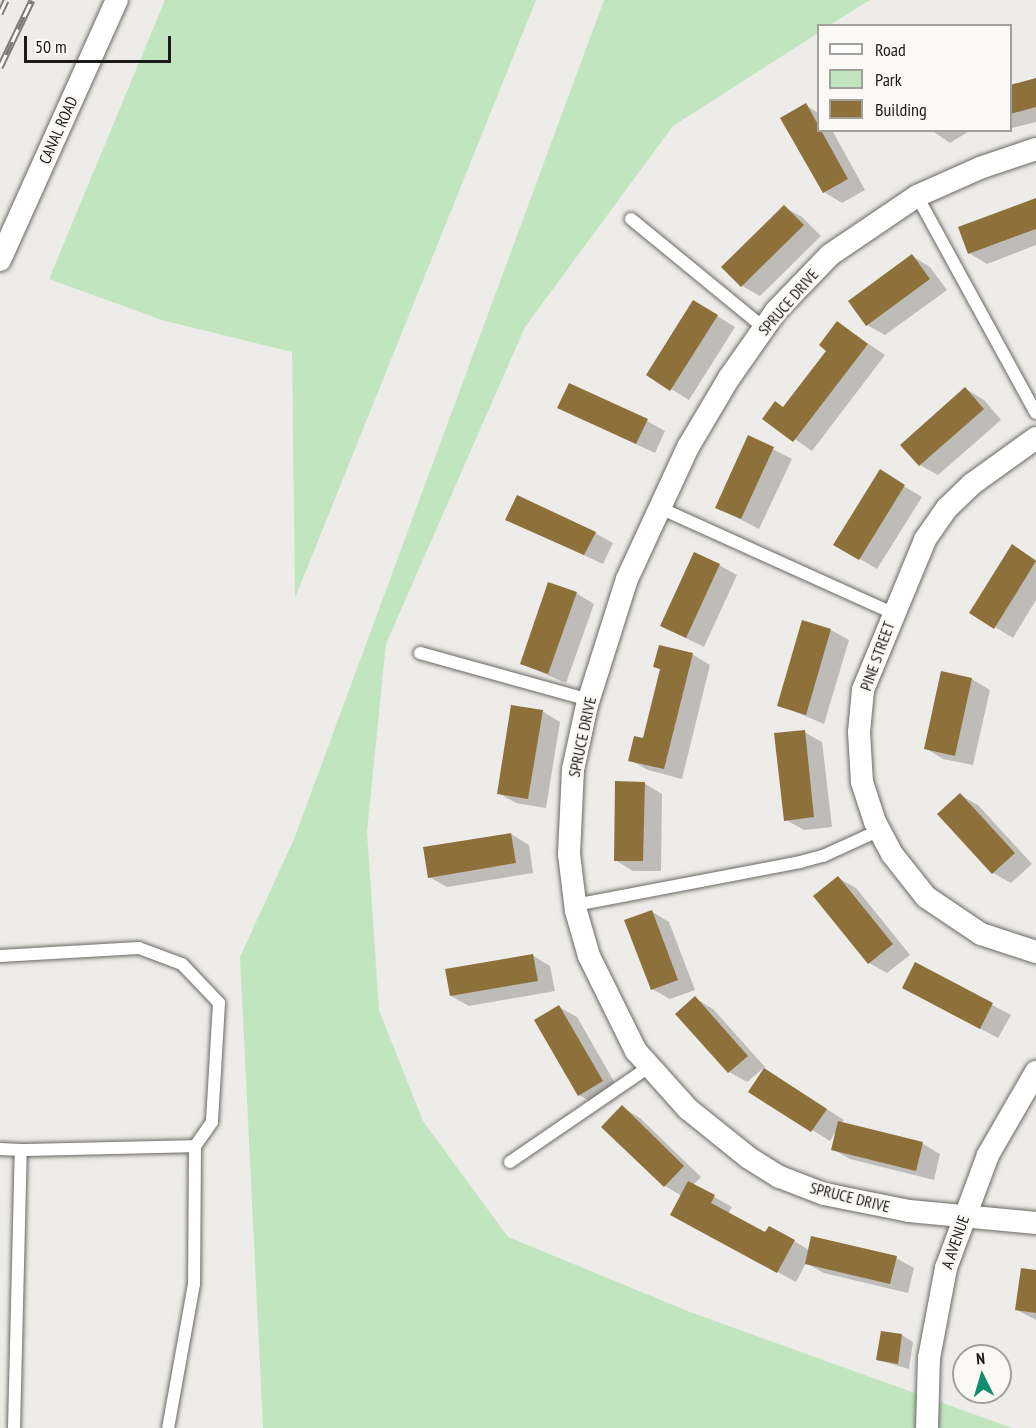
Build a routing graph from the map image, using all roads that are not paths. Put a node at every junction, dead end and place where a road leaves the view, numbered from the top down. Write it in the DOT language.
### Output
graph roads {
  1 [pos="117,0"];
  2 [pos="1036,149"];
  3 [pos="917,196"];
  4 [pos="631,219"];
  5 [pos="0,260"];
  6 [pos="764,328"];
  7 [pos="1036,413"];
  8 [pos="1036,438"];
  9 [pos="660,508"];
  10 [pos="893,613"];
  11 [pos="420,653"];
  12 [pos="588,700"];
  13 [pos="879,830"];
  14 [pos="575,905"];
  15 [pos="1036,952"];
  16 [pos="0,956"];
  17 [pos="649,1066"];
  18 [pos="1036,1072"];
  19 [pos="195,1146"];
  20 [pos="0,1149"];
  21 [pos="21,1150"];
  22 [pos="510,1162"];
  23 [pos="964,1216"];
  24 [pos="1036,1223"];
  25 [pos="0,1425"];
  26 [pos="14,1428"];
  27 [pos="168,1428"];
  28 [pos="927,1428"];
  1 -- 5 [label="street, CANAL ROAD"];
  2 -- 3 [label="street, SPRUCE DRIVE"];
  3 -- 6 [label="street, SPRUCE DRIVE"];
  3 -- 7 [label="lane"];
  4 -- 6 [label="lane"];
  6 -- 9 [label="street, SPRUCE DRIVE"];
  8 -- 10 [label="street, PINE STREET"];
  9 -- 10 [label="lane"];
  9 -- 12 [label="street, SPRUCE DRIVE"];
  10 -- 13 [label="street, PINE STREET"];
  11 -- 12 [label="lane"];
  12 -- 14 [label="street, SPRUCE DRIVE"];
  13 -- 14 [label="lane"];
  13 -- 15 [label="street, PINE STREET"];
  14 -- 17 [label="street, SPRUCE DRIVE"];
  16 -- 19 [label="lane"];
  17 -- 22 [label="lane"];
  17 -- 23 [label="street, SPRUCE DRIVE"];
  18 -- 23 [label="street, A AVENUE"];
  19 -- 21 [label="lane"];
  19 -- 27 [label="lane"];
  20 -- 21 [label="lane"];
  21 -- 26 [label="lane"];
  23 -- 24 [label="street, SPRUCE DRIVE"];
  23 -- 28 [label="street, A AVENUE"];
  25 -- 26 [label="lane"];
}
